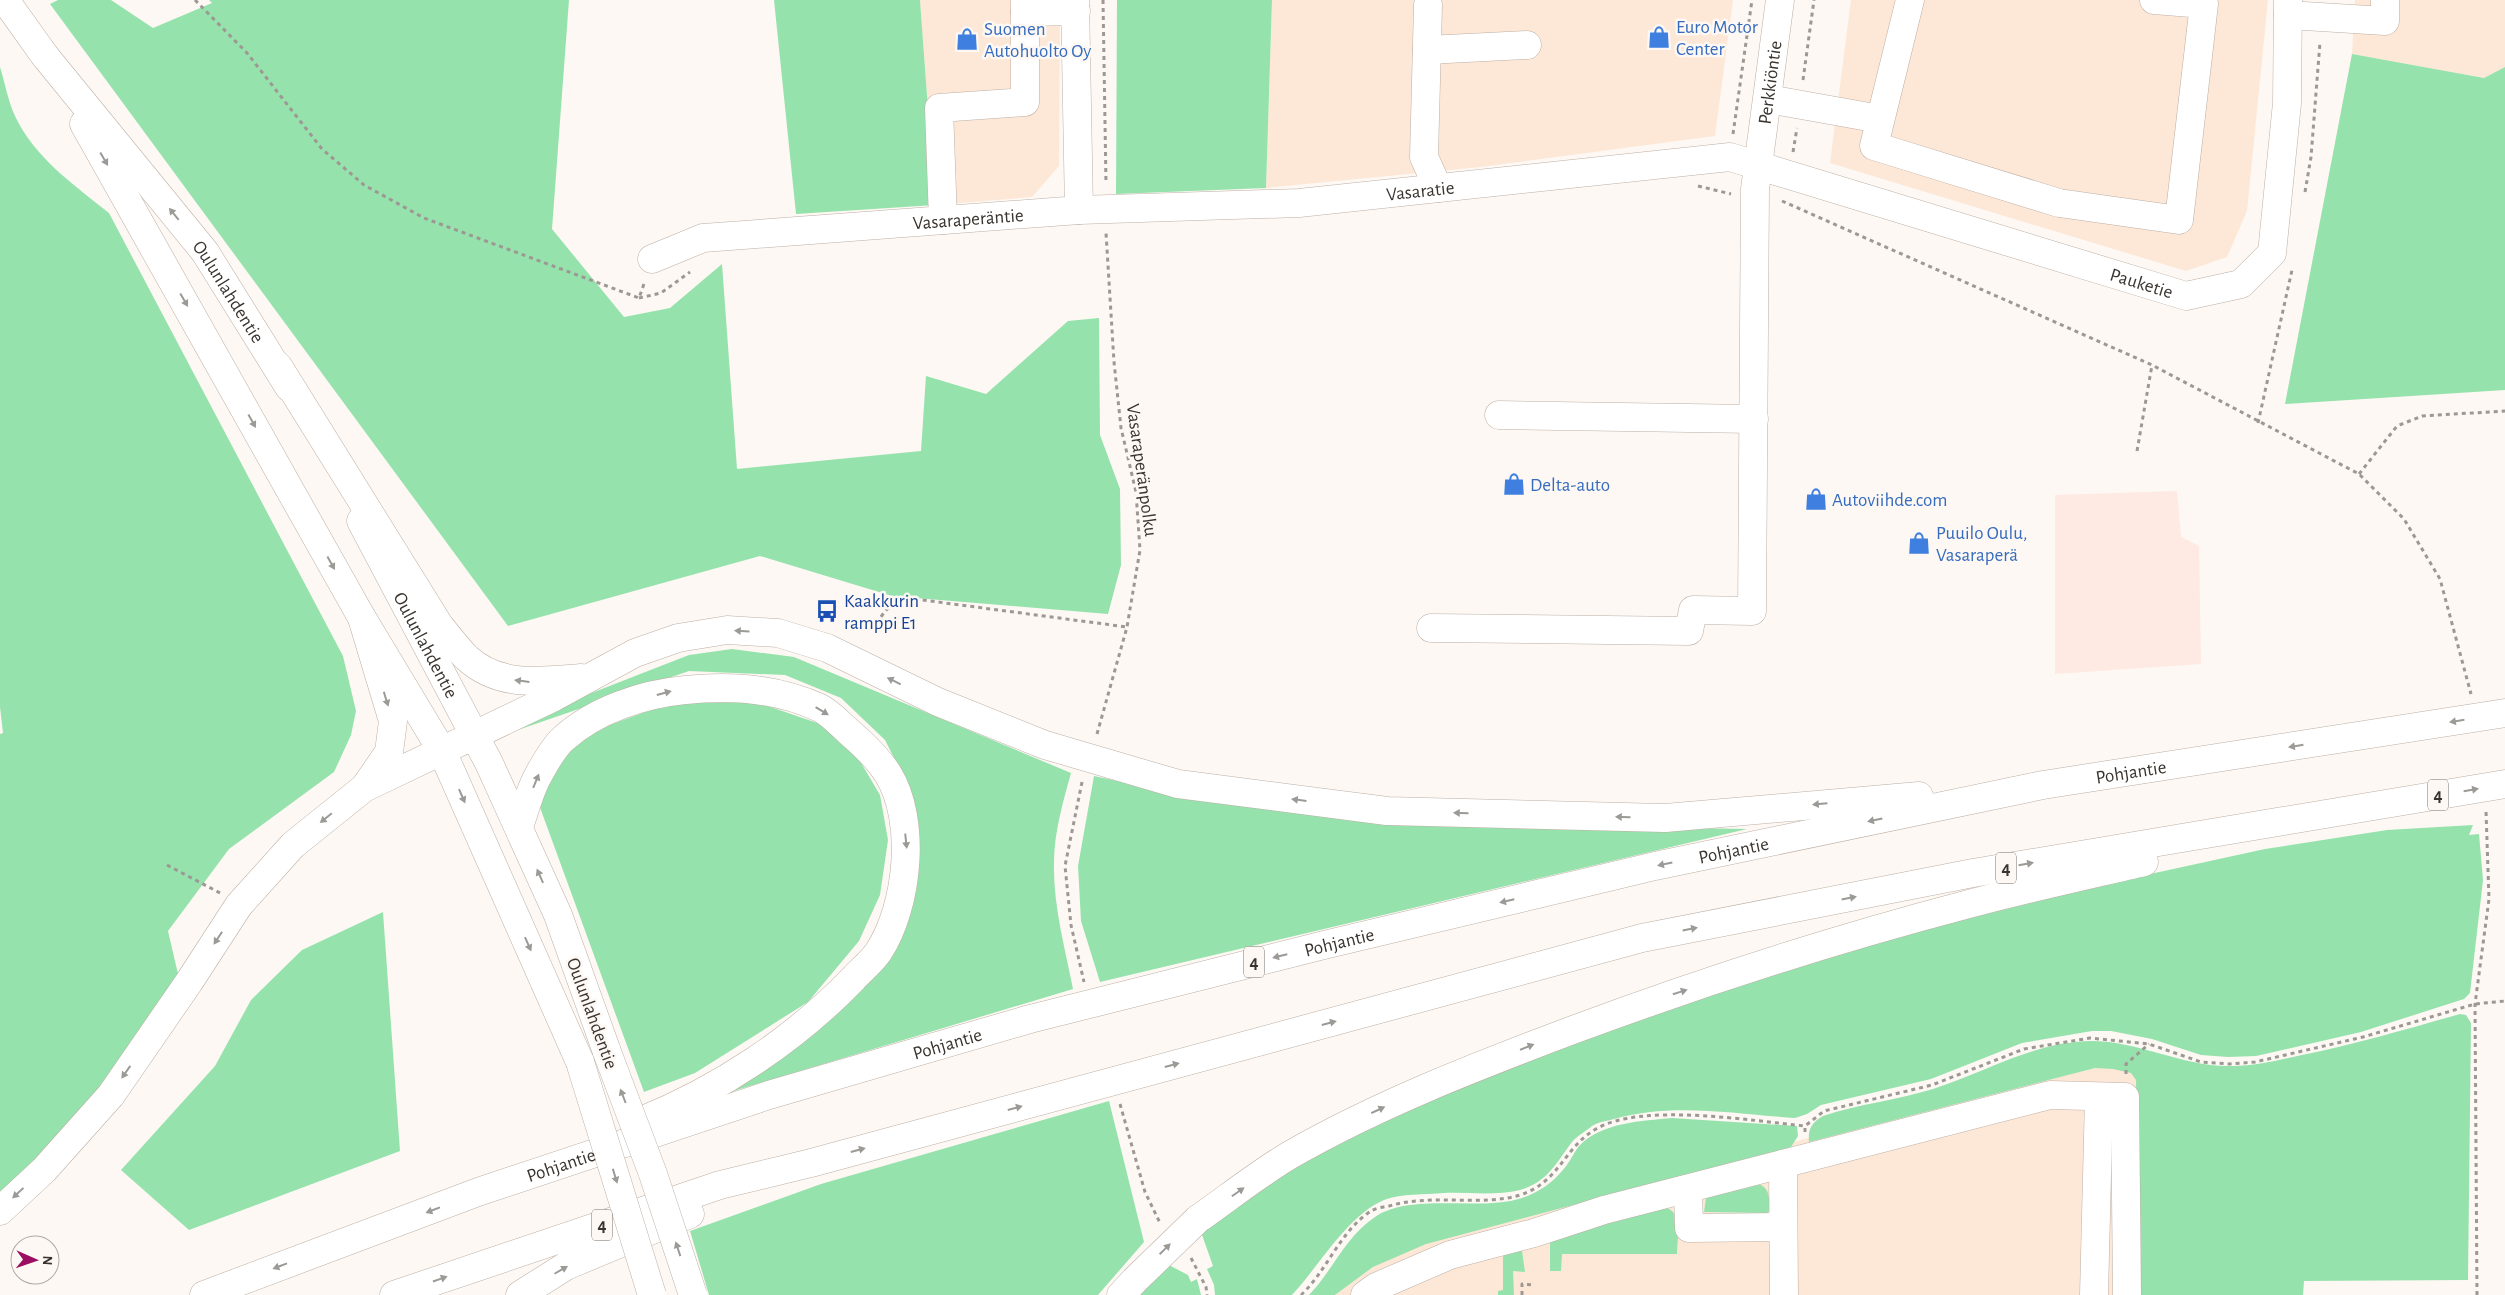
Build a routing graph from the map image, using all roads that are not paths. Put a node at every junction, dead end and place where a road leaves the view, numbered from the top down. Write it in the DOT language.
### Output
graph roads {
  1 [pos="5,0"];
  2 [pos="1780,0"];
  3 [pos="1910,0"];
  4 [pos="2154,0"];
  5 [pos="2385,0"];
  6 [pos="1428,5"];
  7 [pos="1025,6"];
  8 [pos="1076,6"];
  9 [pos="2288,8"];
  10 [pos="1527,45"];
  11 [pos="1427,50"];
  12 [pos="45,56"];
  13 [pos="1768,99"];
  14 [pos="1880,120"];
  15 [pos="1757,178"];
  16 [pos="1438,188"];
  17 [pos="1079,210"];
  18 [pos="943,220"];
  19 [pos="652,259"];
  20 [pos="278,366"];
  21 [pos="1499,415"];
  22 [pos="1754,420"];
  23 [pos="362,618"];
  24 [pos="1431,628"];
  25 [pos="588,677"];
  26 [pos="2505,713"];
  27 [pos="475,733"];
  28 [pos="442,751"];
  29 [pos="2505,784"];
  30 [pos="2043,785"];
  31 [pos="364,788"];
  32 [pos="2371,806"];
  33 [pos="519,827"];
  34 [pos="2112,1097"];
  35 [pos="811,1163"];
  36 [pos="1783,1164"];
  37 [pos="1688,1189"];
  38 [pos="478,1192"];
  39 [pos="0,1211"];
  40 [pos="1783,1226"];
  41 [pos="1127,1288"];
  42 [pos="1370,1291"];
  43 [pos="204,1295"];
  44 [pos="394,1295"];
  45 [pos="520,1295"];
  46 [pos="652,1295"];
  47 [pos="693,1295"];
  48 [pos="1784,1295"];
  49 [pos="2094,1295"];
  50 [pos="2127,1295"];
  1 -- 12 [label="main road, Oulunlahdentie, bridge"];
  2 -- 13 [label="main road, Perkkiöntie"];
  3 -- 14 [label="main road"];
  4 -- 14 [label="main road"];
  5 -- 9 [label="main road"];
  6 -- 11 [label="main road"];
  7 -- 8 [label="main road"];
  7 -- 18 [label="main road"];
  8 -- 17 [label="main road"];
  9 -- 15 [label="main road, Pauketie"];
  10 -- 11 [label="main road"];
  11 -- 16 [label="main road"];
  20 -- 12 [label="main road, Oulunlahdentie, one-way"];
  12 -- 23 [label="main road, Oulunlahdentie, one-way"];
  13 -- 14 [label="main road"];
  13 -- 15 [label="main road, Perkkiöntie"];
  15 -- 16 [label="main road, Vasaratie"];
  15 -- 22 [label="main road, Perkkiöntie"];
  16 -- 17 [label="main road, Vasaratie"];
  17 -- 18 [label="main road, Vasaraperäntie"];
  18 -- 19 [label="main road, Vasaraperäntie"];
  25 -- 20 [label="main road, one-way"];
  20 -- 27 [label="main road, Oulunlahdentie"];
  21 -- 22 [label="main road"];
  22 -- 24 [label="main road, Perkkiöntie"];
  23 -- 28 [label="main road, Oulunlahdentie"];
  23 -- 31 [label="main road, one-way"];
  25 -- 27 [label="main road"];
  30 -- 25 [label="main road, one-way"];
  26 -- 30 [label="main road, Pohjantie / 4, one-way"];
  27 -- 28 [label="main road"];
  27 -- 33 [label="main road, Oulunlahdentie"];
  28 -- 31 [label="main road"];
  28 -- 46 [label="main road, Oulunlahdentie, one-way, bridge"];
  32 -- 29 [label="main road, 4, one-way"];
  30 -- 38 [label="main road, Pohjantie / 4, one-way"];
  31 -- 39 [label="main road, one-way"];
  35 -- 32 [label="main road, 4, one-way"];
  41 -- 32 [label="main road, one-way, bridge"];
  33 -- 38 [label="main road, one-way"];
  47 -- 33 [label="main road, Oulunlahdentie, one-way, bridge"];
  34 -- 36 [label="main road"];
  34 -- 49 [label="main road"];
  34 -- 50 [label="main road"];
  44 -- 35 [label="main road, 4, one-way"];
  45 -- 35 [label="main road, one-way"];
  36 -- 37 [label="main road"];
  36 -- 40 [label="main road"];
  37 -- 40 [label="main road"];
  37 -- 42 [label="main road"];
  38 -- 43 [label="main road, Pohjantie / 4, one-way"];
  40 -- 48 [label="main road"];
}
